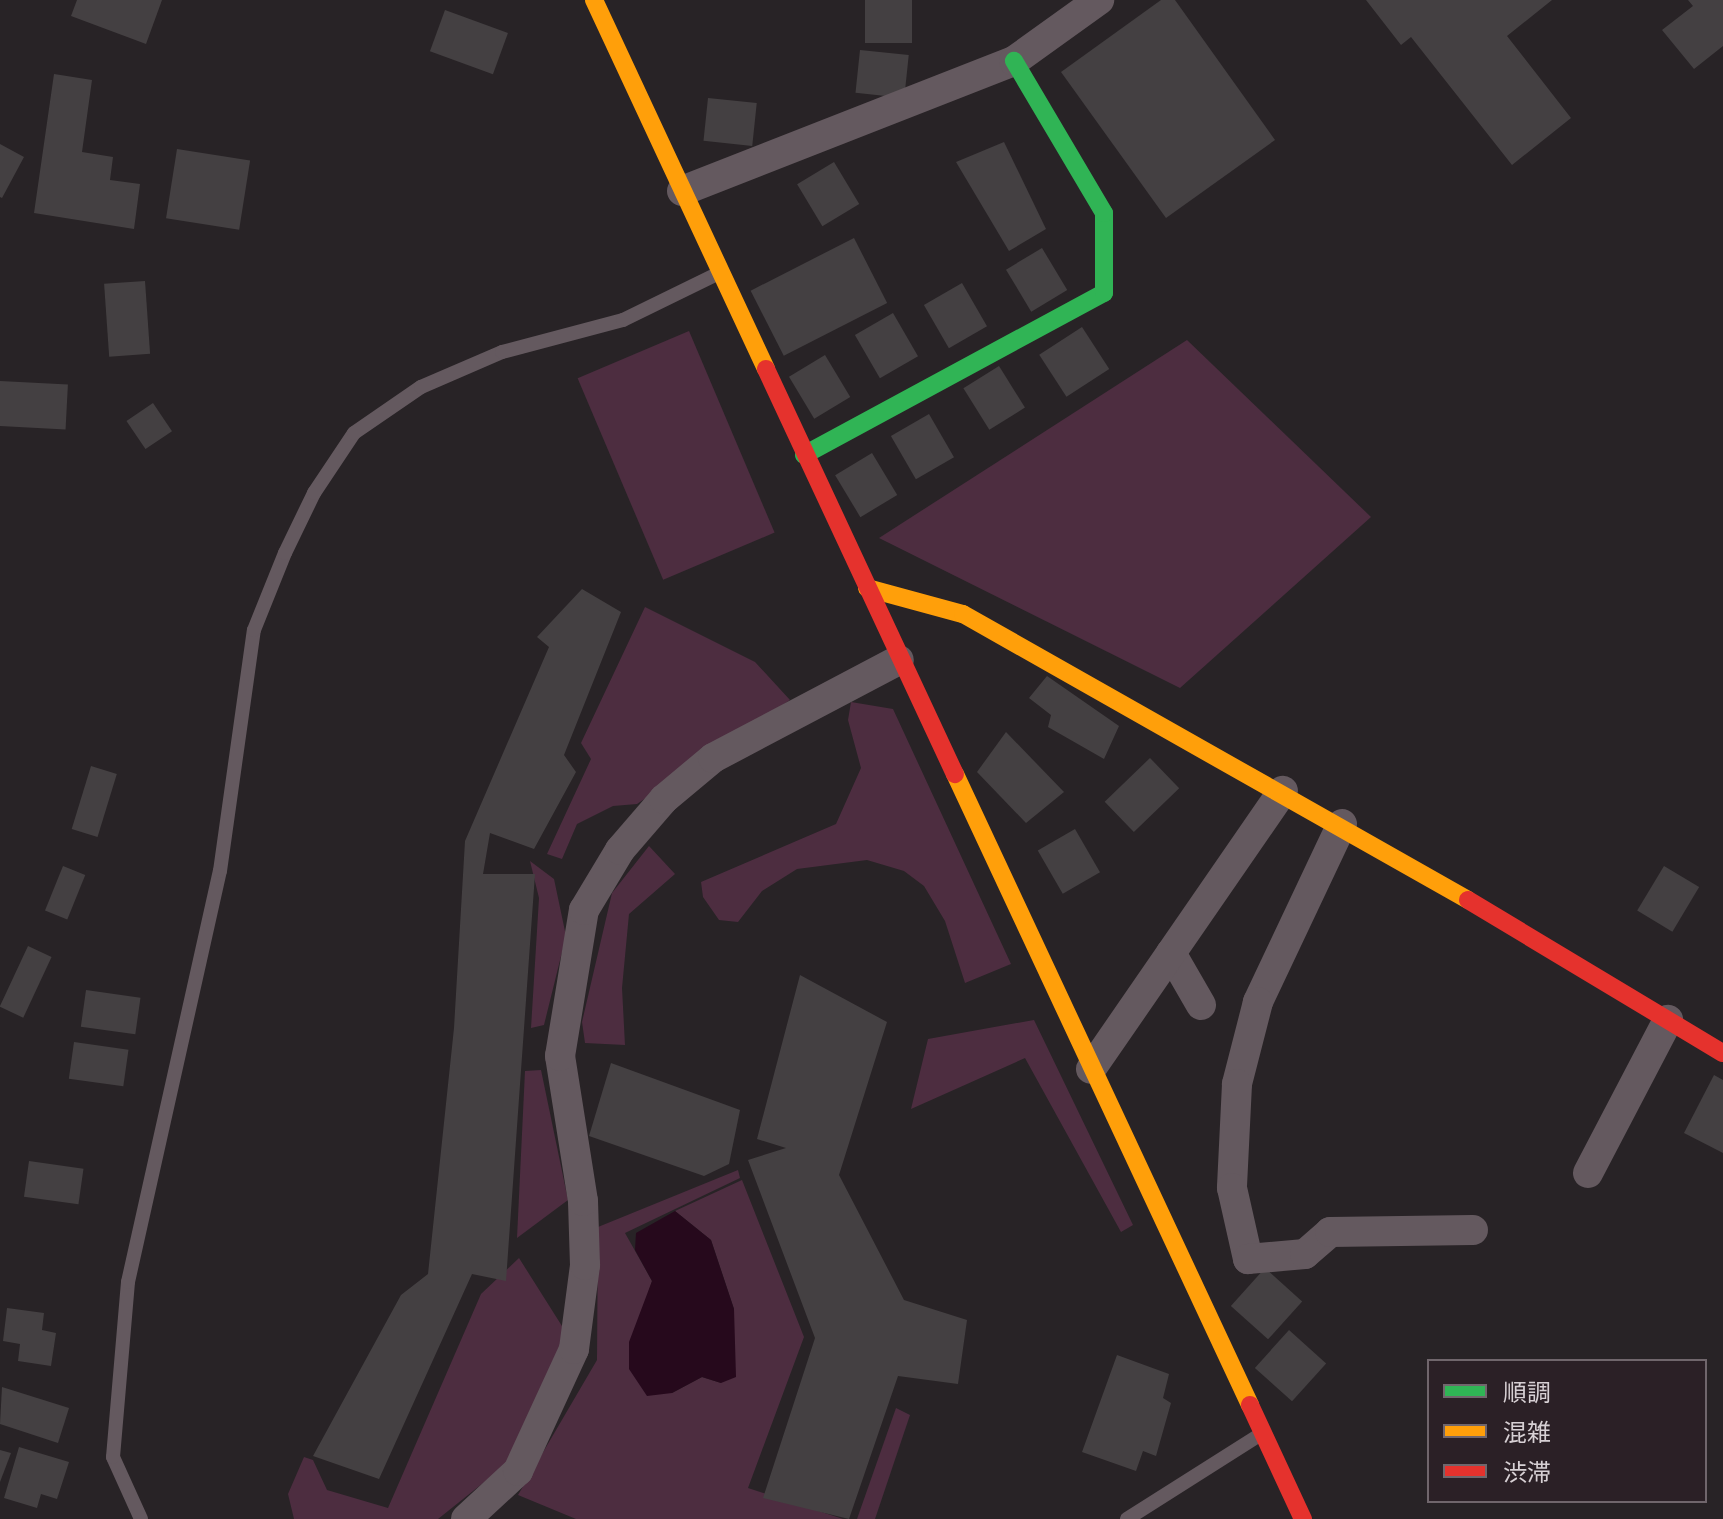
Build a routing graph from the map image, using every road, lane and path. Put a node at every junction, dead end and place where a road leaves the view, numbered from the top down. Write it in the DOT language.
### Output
graph roads {
  1 [pos="594,0"];
  2 [pos="1099,0"];
  3 [pos="1014,61"];
  4 [pos="682,191"];
  5 [pos="720,273"];
  6 [pos="804,455"];
  7 [pos="867,588"];
  8 [pos="899,660"];
  9 [pos="1283,791"];
  10 [pos="1342,824"];
  11 [pos="1171,953"];
  12 [pos="1201,1005"];
  13 [pos="1668,1020"];
  14 [pos="1723,1053"];
  15 [pos="1091,1069"];
  16 [pos="1588,1173"];
  17 [pos="1473,1230"];
  18 [pos="1261,1433"];
  19 [pos="141,1519"];
  20 [pos="466,1519"];
  21 [pos="1127,1519"];
  22 [pos="1303,1519"];
  1 -- 4 [label="street"];
  2 -- 3 [label="street"];
  3 -- 4 [label="street"];
  3 -- 6 [label="street"];
  4 -- 5 [label="street"];
  5 -- 6 [label="street"];
  5 -- 19 [label="lane"];
  6 -- 7 [label="street"];
  7 -- 8 [label="street"];
  7 -- 9 [label="street"];
  8 -- 15 [label="street"];
  8 -- 20 [label="street"];
  9 -- 10 [label="street"];
  9 -- 11 [label="street"];
  10 -- 13 [label="street"];
  10 -- 17 [label="street"];
  11 -- 12 [label="street"];
  11 -- 15 [label="street"];
  13 -- 14 [label="street"];
  13 -- 16 [label="street"];
  15 -- 18 [label="street"];
  18 -- 21 [label="lane"];
  18 -- 22 [label="street"];
}
